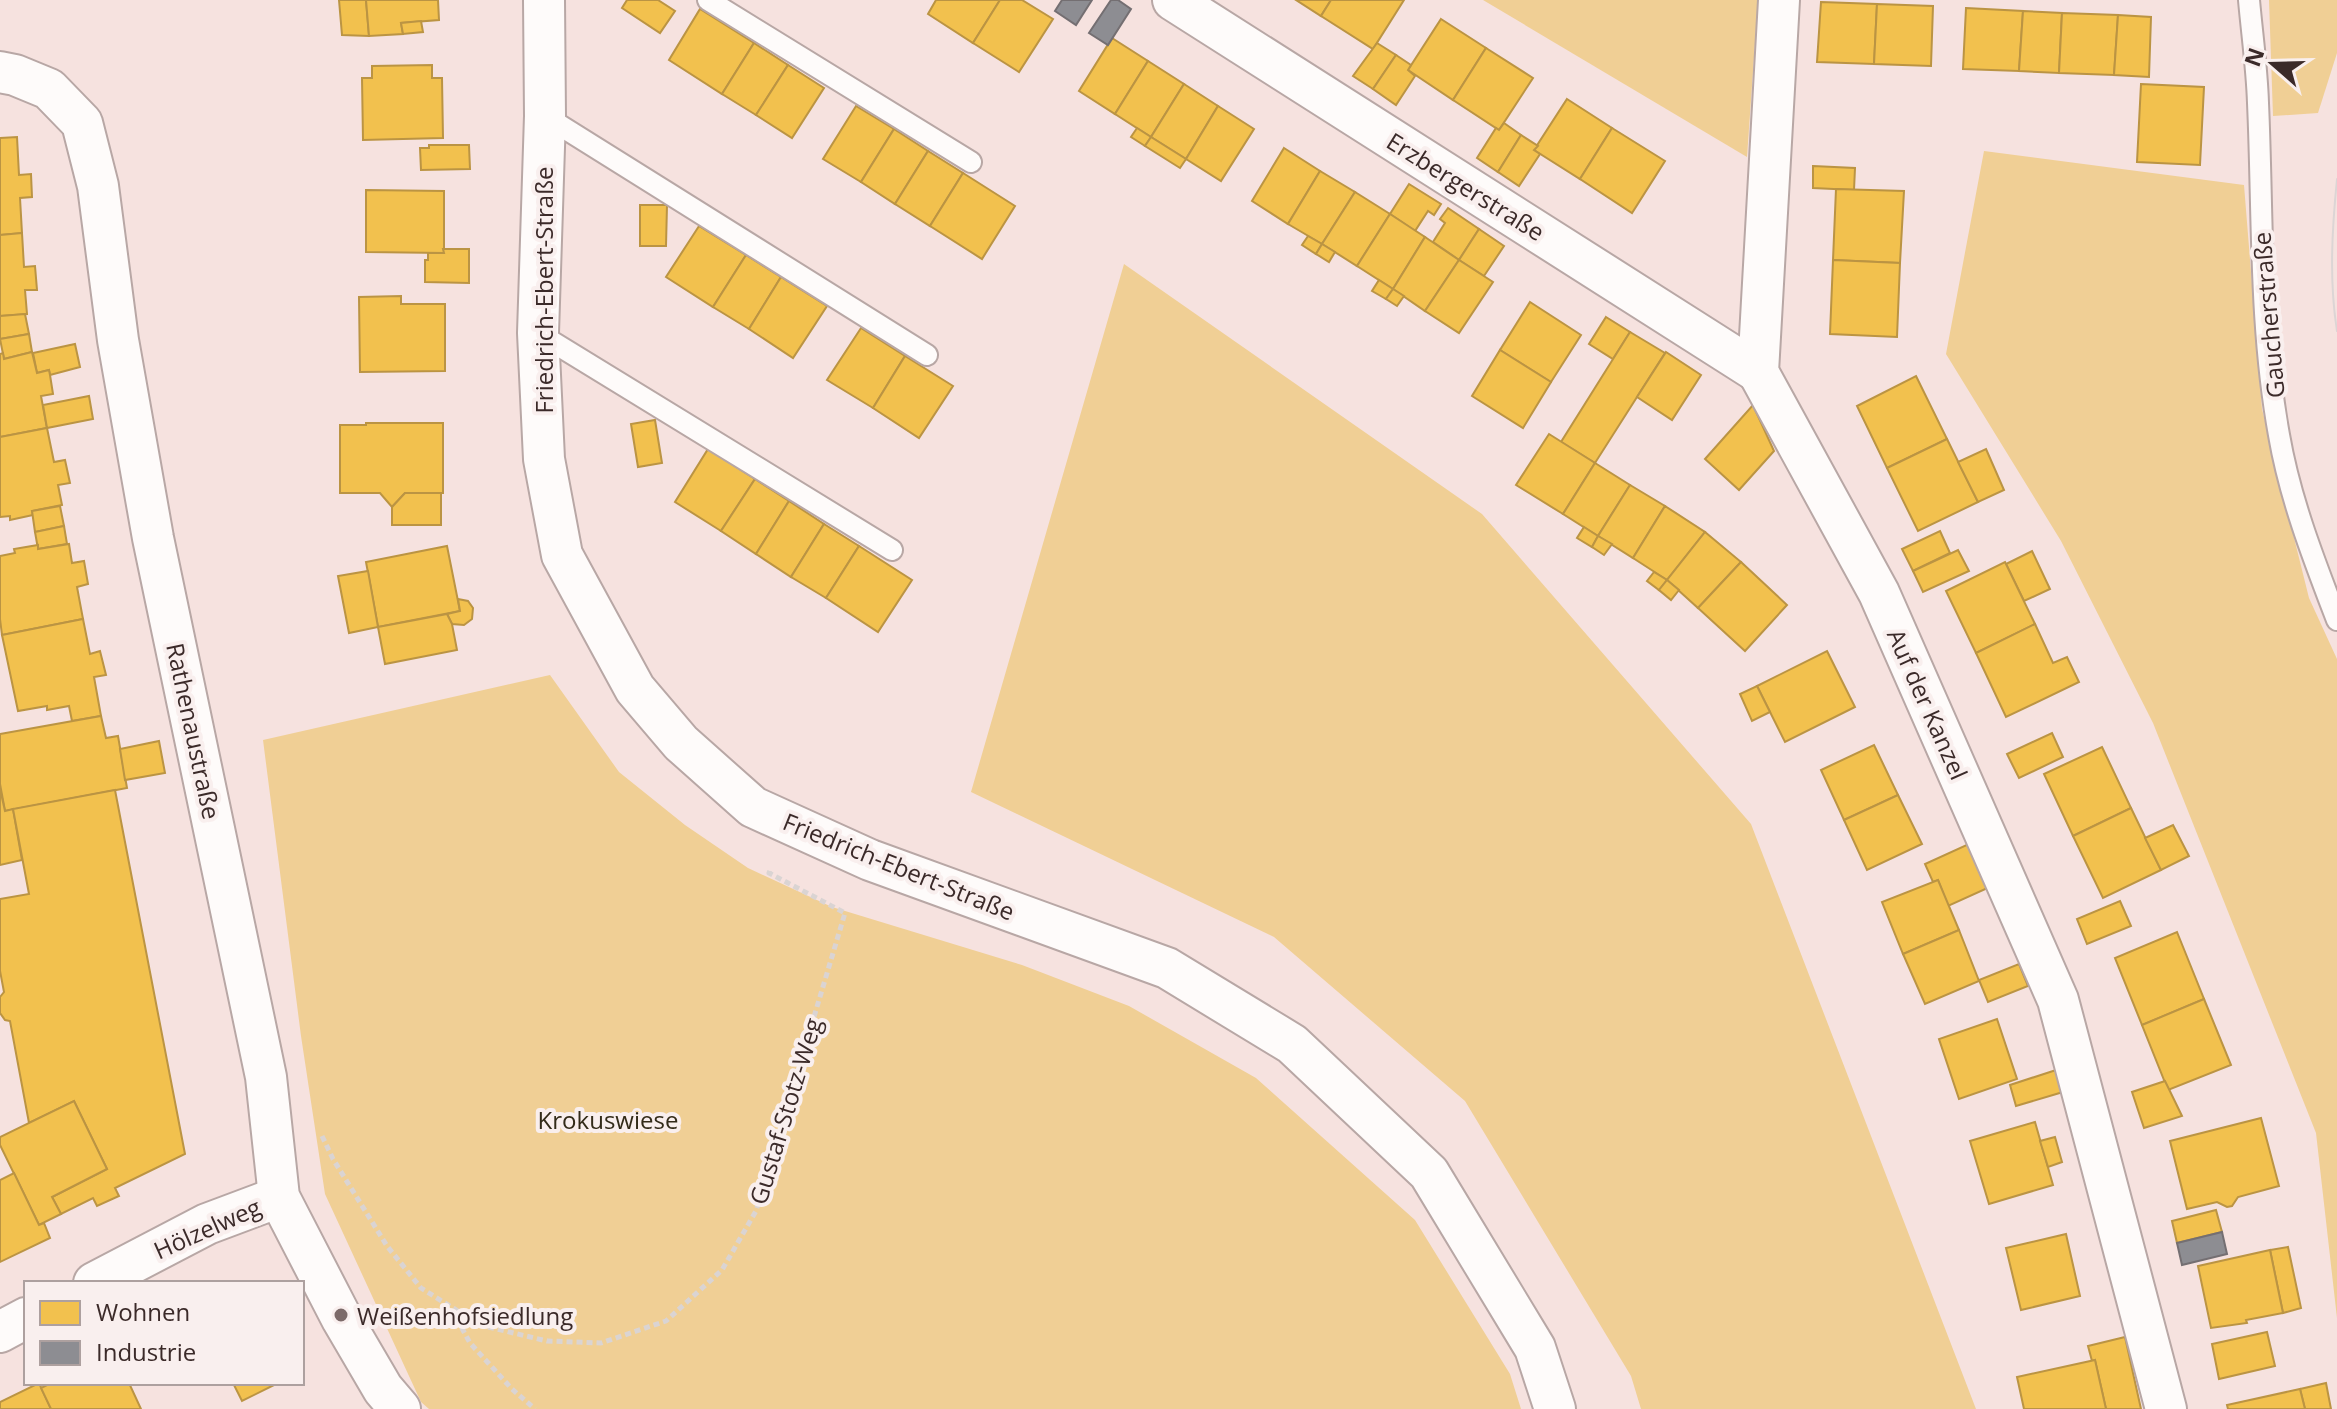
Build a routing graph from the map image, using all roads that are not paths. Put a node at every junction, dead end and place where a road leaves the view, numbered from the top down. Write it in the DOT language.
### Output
graph roads {
  1 [pos="544,0"];
  2 [pos="708,0"];
  3 [pos="1173,0"];
  4 [pos="1779,0"];
  5 [pos="2249,0"];
  6 [pos="0,72"];
  7 [pos="545,116"];
  8 [pos="971,162"];
  9 [pos="538,333"];
  10 [pos="927,355"];
  11 [pos="1758,372"];
  12 [pos="892,550"];
  13 [pos="2337,620"];
  14 [pos="279,1197"];
  15 [pos="98,1281"];
  16 [pos="24,1319"];
  17 [pos="0,1332"];
  18 [pos="400,1409"];
  19 [pos="1555,1409"];
  20 [pos="2166,1409"];
  1 -- 7 [label="street, Friedrich-Ebert-Straße"];
  2 -- 8 [label="lane"];
  3 -- 11 [label="street, Erzbergerstraße"];
  4 -- 11 [label="street"];
  5 -- 13 [label="lane, Gaucherstraße"];
  6 -- 14 [label="street, Rathenaustraße"];
  7 -- 9 [label="street, Friedrich-Ebert-Straße"];
  7 -- 10 [label="lane"];
  9 -- 12 [label="lane"];
  9 -- 19 [label="street, Friedrich-Ebert-Straße"];
  11 -- 20 [label="street, Auf der Kanzel"];
  14 -- 15 [label="street, Hölzelweg"];
  14 -- 18 [label="street, Rathenaustraße"];
  16 -- 17 [label="street"];
}
